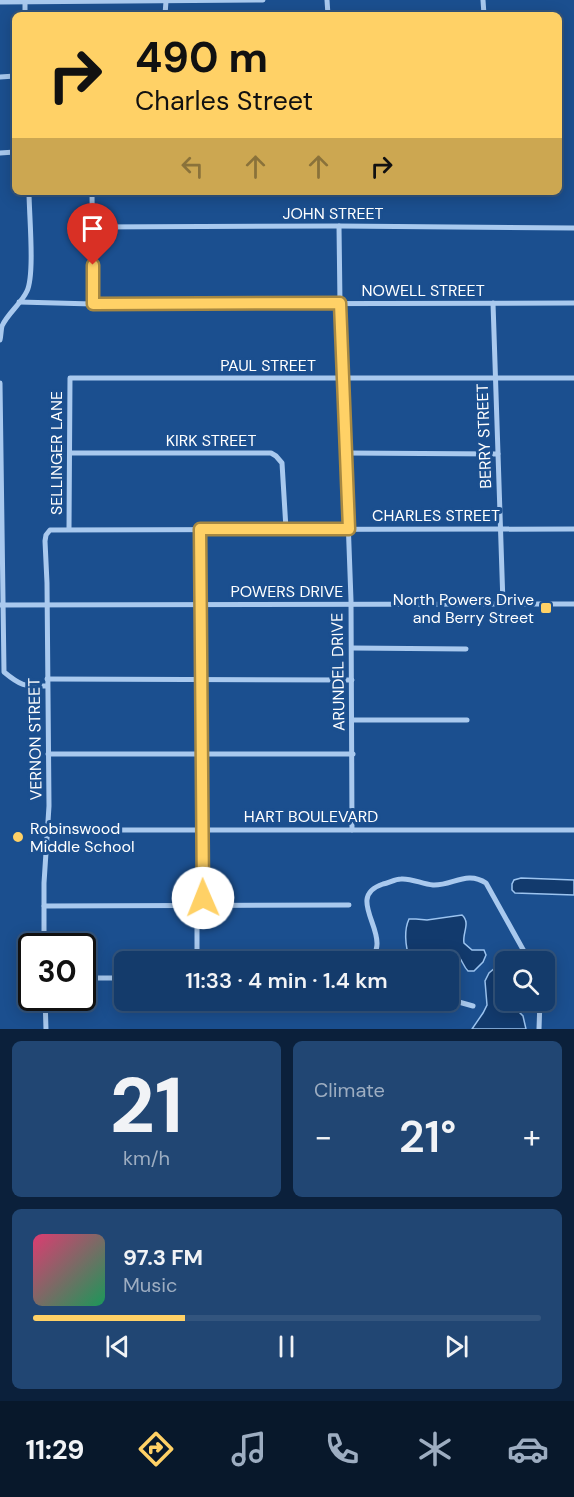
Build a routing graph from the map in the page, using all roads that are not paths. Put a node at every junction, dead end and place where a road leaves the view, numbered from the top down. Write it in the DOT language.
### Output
graph roads {
  1 [pos="242,0"];
  2 [pos="263,0"];
  3 [pos="25,1"];
  4 [pos="166,1"];
  5 [pos="0,2"];
  6 [pos="29,195"];
  7 [pos="92,195"];
  8 [pos="339,226"];
  9 [pos="93,227"];
  10 [pos="574,228"];
  11 [pos="19,302"];
  12 [pos="340,303"];
  13 [pos="493,303"];
  14 [pos="574,303"];
  15 [pos="93,304"];
  16 [pos="0,340"];
  17 [pos="70,378"];
  18 [pos="343,378"];
  19 [pos="574,378"];
  20 [pos="496,379"];
  21 [pos="0,382"];
  22 [pos="70,453"];
  23 [pos="346,453"];
  24 [pos="498,454"];
  25 [pos="501,528"];
  26 [pos="69,529"];
  27 [pos="200,529"];
  28 [pos="286,529"];
  29 [pos="349,529"];
  30 [pos="574,529"];
  31 [pos="47,532"];
  32 [pos="200,604"];
  33 [pos="351,604"];
  34 [pos="503,604"];
  35 [pos="574,604"];
  36 [pos="2,605"];
  37 [pos="46,605"];
  38 [pos="352,648"];
  39 [pos="466,648"];
  40 [pos="2,672"];
  41 [pos="201,680"];
  42 [pos="352,680"];
  43 [pos="47,683"];
  44 [pos="352,720"];
  45 [pos="467,720"];
  46 [pos="48,754"];
  47 [pos="353,754"];
  48 [pos="202,755"];
  49 [pos="202,830"];
  50 [pos="352,830"];
  51 [pos="574,830"];
  52 [pos="48,831"];
  53 [pos="349,905"];
  54 [pos="44,906"];
  55 [pos="201,906"];
  56 [pos="44,933"];
  57 [pos="197,951"];
  58 [pos="376,951"];
  59 [pos="524,951"];
  60 [pos="96,978"];
  61 [pos="114,978"];
  62 [pos="459,1002"];
  63 [pos="473,1006"];
  64 [pos="45,1011"];
  65 [pos="540,1011"];
  66 [pos="46,1029"];
  67 [pos="539,1029"];
  1 -- 2 [label="street"];
  1 -- 4 [label="street"];
  3 -- 4 [label="street"];
  3 -- 5 [label="street"];
  6 -- 11 [label="street"];
  7 -- 9 [label="street"];
  8 -- 9 [label="street, JOHN STREET"];
  8 -- 10 [label="street, JOHN STREET"];
  8 -- 12 [label="street, ARUNDEL DRIVE"];
  9 -- 15 [label="street"];
  11 -- 15 [label="street, NOWELL STREET"];
  11 -- 16 [label="street"];
  12 -- 13 [label="street, NOWELL STREET"];
  12 -- 15 [label="street, NOWELL STREET"];
  12 -- 18 [label="street, ARUNDEL DRIVE"];
  13 -- 14 [label="street, NOWELL STREET"];
  13 -- 20 [label="street, BERRY STREET"];
  17 -- 18 [label="street, PAUL STREET"];
  17 -- 22 [label="street, SELLINGER LANE"];
  18 -- 20 [label="street, PAUL STREET"];
  18 -- 23 [label="street, ARUNDEL DRIVE"];
  19 -- 20 [label="street, PAUL STREET"];
  20 -- 24 [label="street, BERRY STREET"];
  21 -- 36 [label="street"];
  22 -- 26 [label="street, SELLINGER LANE"];
  22 -- 28 [label="street, KIRK STREET"];
  23 -- 24 [label="street"];
  23 -- 29 [label="street, ARUNDEL DRIVE"];
  24 -- 25 [label="street, BERRY STREET"];
  25 -- 29 [label="street, CHARLES STREET"];
  25 -- 30 [label="street, CHARLES STREET"];
  25 -- 34 [label="street, BERRY STREET"];
  26 -- 27 [label="street, CHARLES STREET"];
  26 -- 31 [label="street, CHARLES STREET"];
  27 -- 28 [label="street, CHARLES STREET"];
  27 -- 32 [label="street"];
  28 -- 29 [label="street, CHARLES STREET"];
  29 -- 33 [label="street, ARUNDEL DRIVE"];
  31 -- 37 [label="street, VERNON STREET"];
  32 -- 33 [label="street, POWERS DRIVE"];
  32 -- 37 [label="street, POWERS DRIVE"];
  32 -- 41 [label="street"];
  33 -- 34 [label="street, POWERS DRIVE"];
  33 -- 38 [label="street, ARUNDEL DRIVE"];
  34 -- 35 [label="street, POWERS DRIVE"];
  36 -- 37 [label="street, POWERS DRIVE"];
  36 -- 40 [label="street"];
  37 -- 43 [label="street, VERNON STREET"];
  38 -- 39 [label="street"];
  38 -- 42 [label="street, ARUNDEL DRIVE"];
  40 -- 43 [label="street"];
  41 -- 42 [label="street"];
  41 -- 43 [label="street"];
  41 -- 48 [label="street"];
  42 -- 44 [label="street, ARUNDEL DRIVE"];
  43 -- 46 [label="street, VERNON STREET"];
  44 -- 45 [label="street"];
  44 -- 47 [label="street, ARUNDEL DRIVE"];
  46 -- 48 [label="street"];
  46 -- 52 [label="street, VERNON STREET"];
  47 -- 48 [label="street"];
  47 -- 50 [label="street, ARUNDEL DRIVE"];
  48 -- 49 [label="street"];
  49 -- 50 [label="street, HART BOULEVARD"];
  49 -- 52 [label="street, HART BOULEVARD"];
  49 -- 55 [label="street"];
  50 -- 51 [label="street, HART BOULEVARD"];
  52 -- 54 [label="street, VERNON STREET"];
  53 -- 55 [label="street"];
  54 -- 55 [label="street"];
  54 -- 56 [label="street, VERNON STREET"];
  55 -- 57 [label="street"];
  58 -- 59 [label="street"];
  60 -- 61 [label="street"];
  62 -- 63 [label="street"];
  64 -- 66 [label="street"];
  65 -- 67 [label="street"];
}
